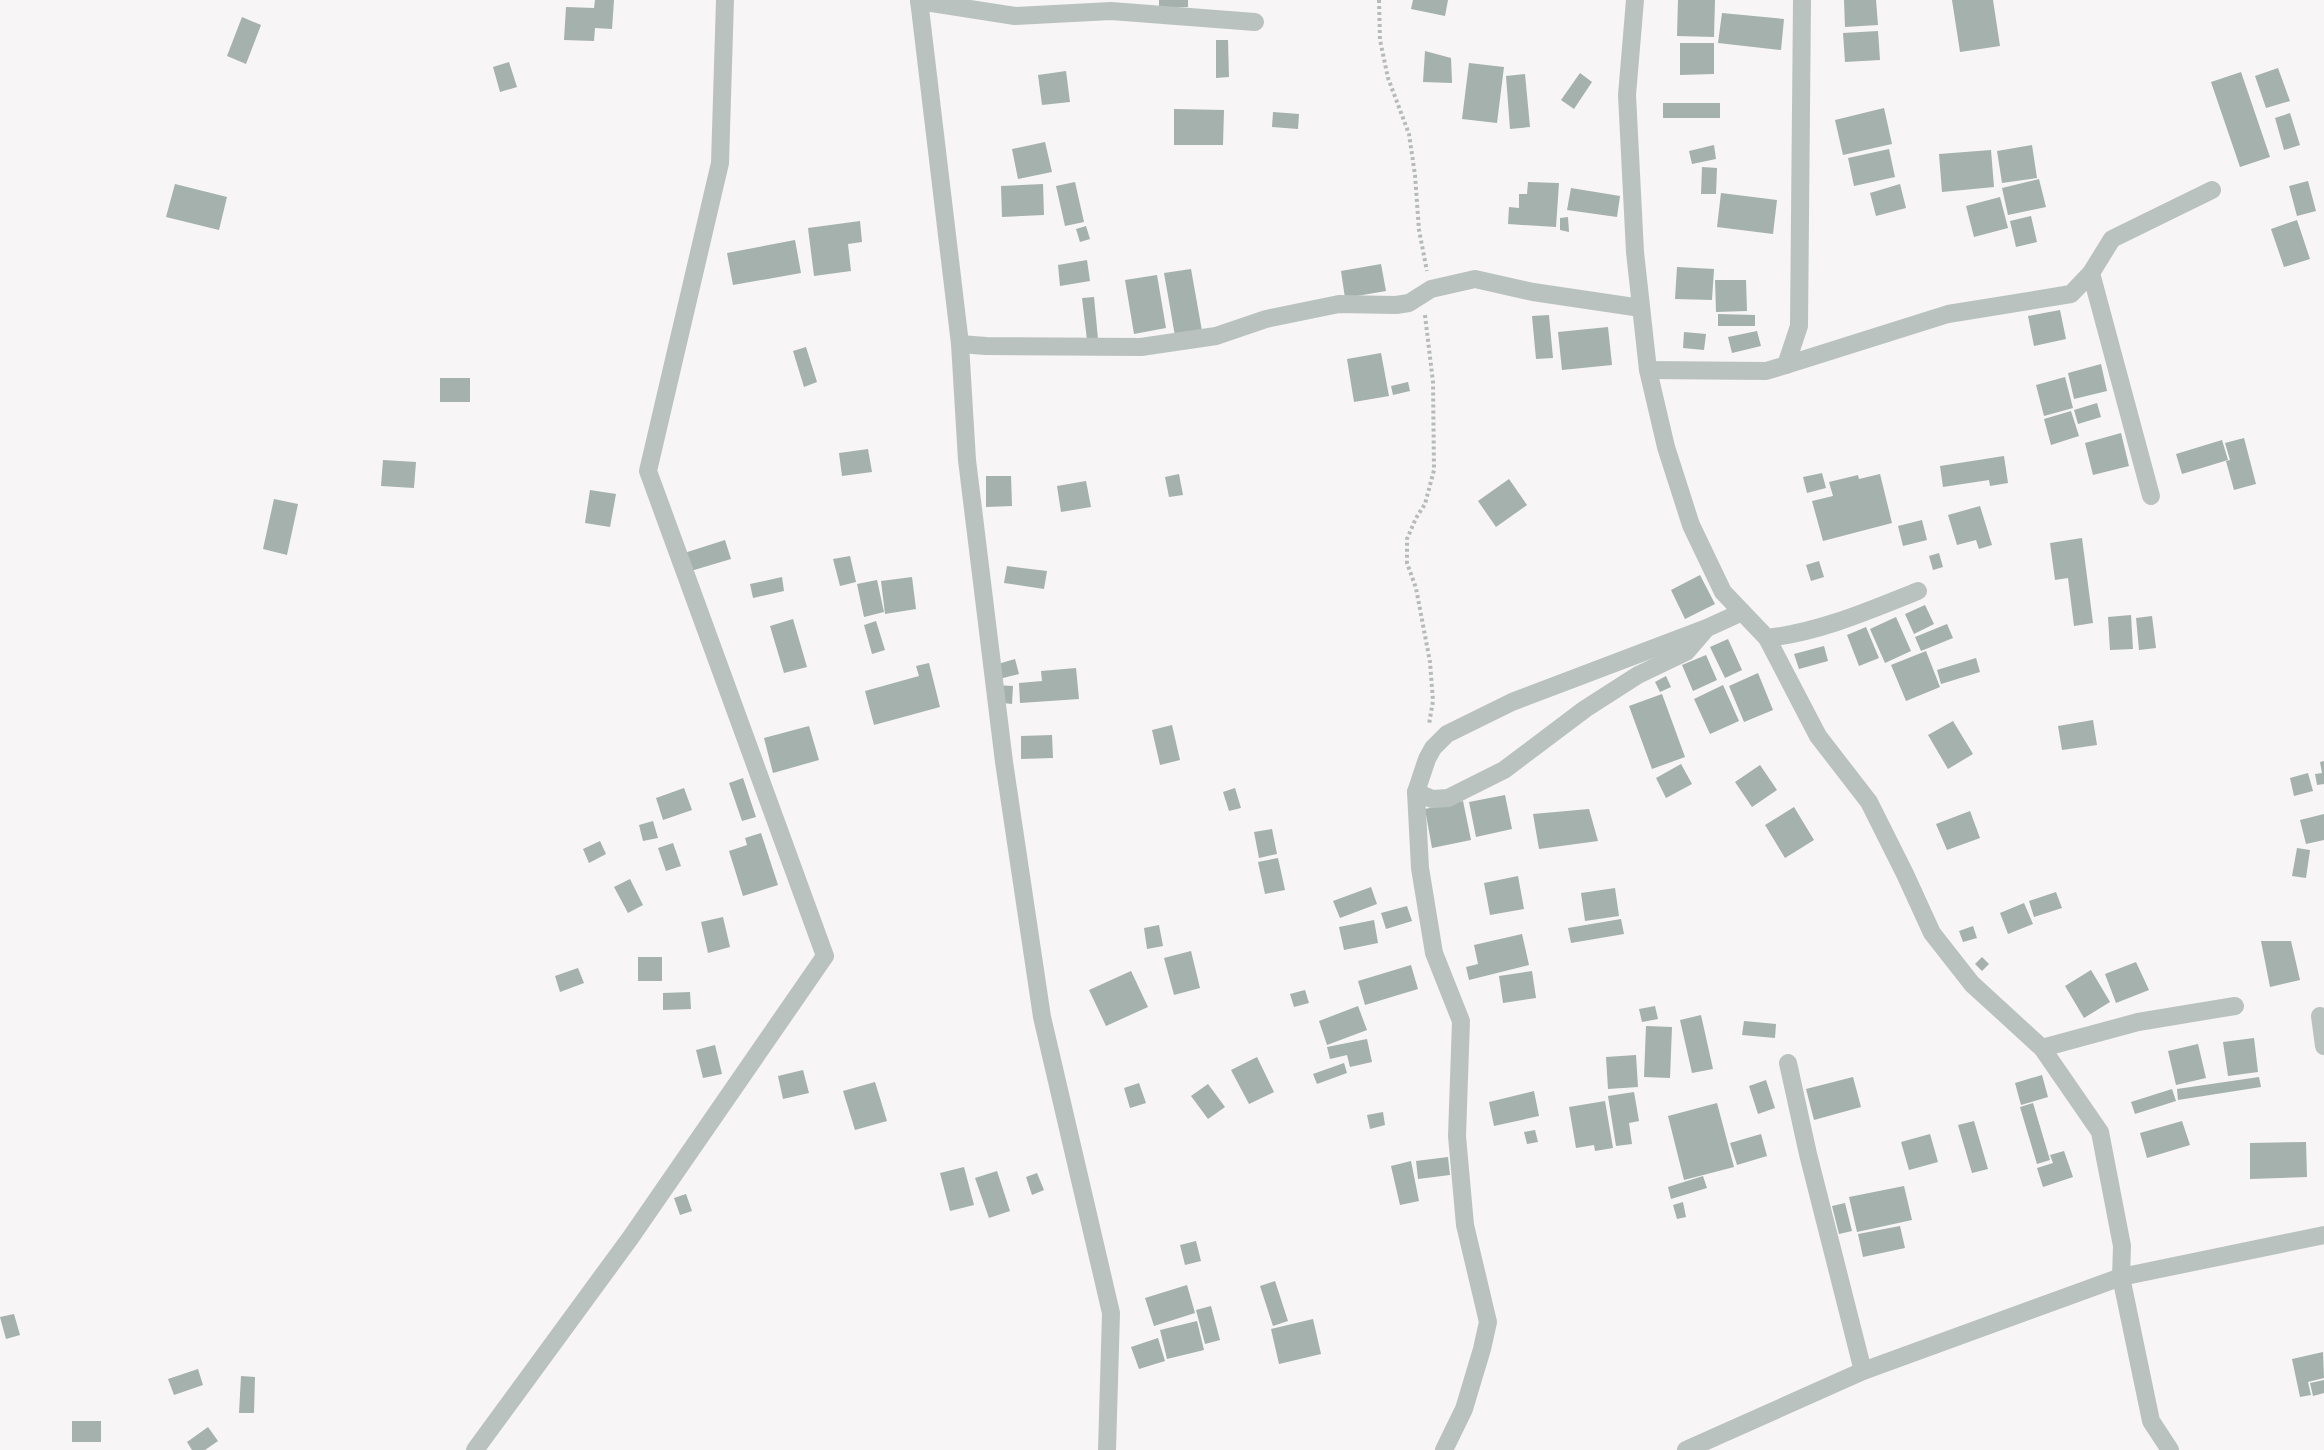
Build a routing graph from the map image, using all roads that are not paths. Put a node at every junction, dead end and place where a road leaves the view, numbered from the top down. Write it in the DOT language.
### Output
graph roads {
  1 [pos="725,0"];
  2 [pos="1635,0"];
  3 [pos="1802,0"];
  4 [pos="919,1"];
  5 [pos="1255,22"];
  6 [pos="2212,190"];
  7 [pos="2091,273"];
  8 [pos="1641,308"];
  9 [pos="960,344"];
  10 [pos="1786,365"];
  11 [pos="1647,370"];
  12 [pos="2151,496"];
  13 [pos="1918,591"];
  14 [pos="1742,612"];
  15 [pos="1707,628"];
  16 [pos="1767,638"];
  17 [pos="1416,792"];
  18 [pos="2235,1006"];
  19 [pos="2319,1016"];
  20 [pos="2324,1046"];
  21 [pos="2042,1048"];
  22 [pos="1788,1063"];
  23 [pos="2324,1235"];
  24 [pos="2121,1277"];
  25 [pos="1863,1371"];
  26 [pos="474,1450"];
  27 [pos="1107,1450"];
  28 [pos="1444,1450"];
  29 [pos="1686,1450"];
  30 [pos="2170,1450"];
  1 -- 26 [label="street"];
  2 -- 8 [label="street"];
  3 -- 10 [label="street"];
  4 -- 5 [label="street"];
  4 -- 9 [label="street"];
  6 -- 7 [label="street"];
  7 -- 10 [label="street"];
  7 -- 12 [label="street"];
  8 -- 9 [label="street"];
  8 -- 11 [label="street"];
  9 -- 27 [label="street"];
  10 -- 11 [label="street"];
  11 -- 14 [label="street"];
  13 -- 16 [label="street"];
  14 -- 15 [label="street"];
  14 -- 16 [label="street"];
  15 -- 17 [label="street"];
  15 -- 17 [label="street"];
  16 -- 21 [label="street"];
  17 -- 28 [label="street"];
  18 -- 21 [label="street"];
  19 -- 20 [label="street"];
  21 -- 24 [label="street"];
  22 -- 25 [label="street"];
  23 -- 24 [label="street"];
  24 -- 25 [label="street"];
  24 -- 30 [label="street"];
  25 -- 29 [label="street"];
}
